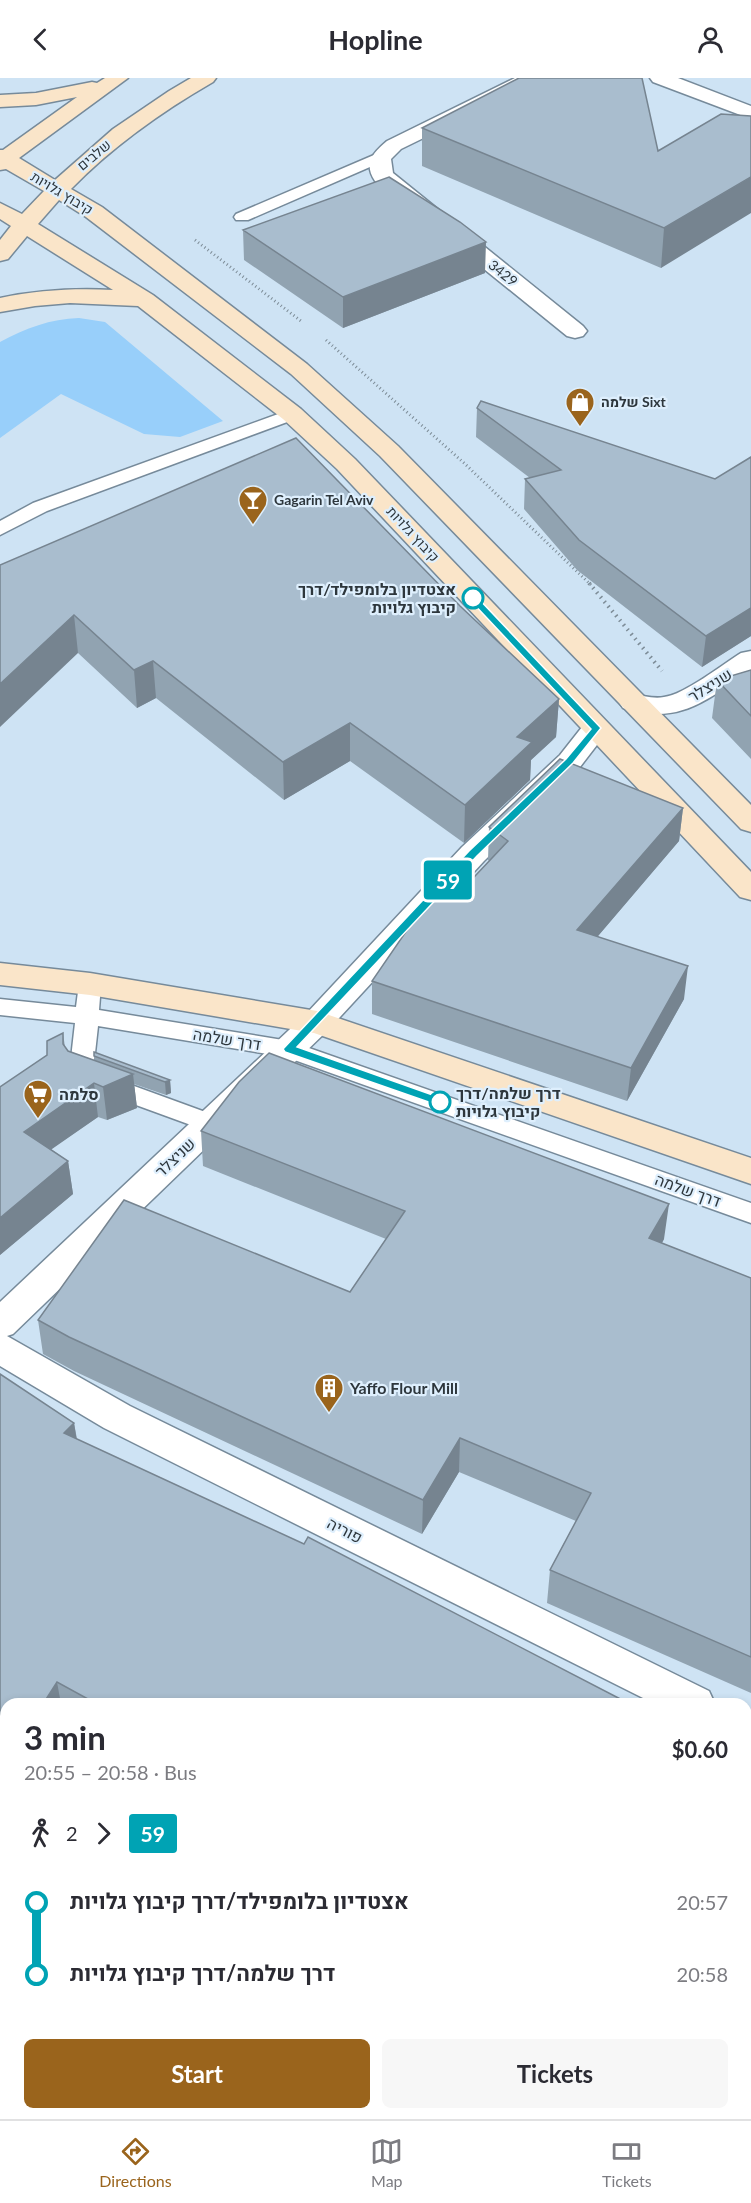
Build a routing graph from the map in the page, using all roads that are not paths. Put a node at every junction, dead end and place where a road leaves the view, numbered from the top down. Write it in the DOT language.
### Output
graph roads {
  1 [pos="206,78"];
  2 [pos="531,78"];
  3 [pos="660,78"];
  4 [pos="112,81"];
  5 [pos="0,101"];
  6 [pos="751,113"];
  7 [pos="381,157"];
  8 [pos="2,160"];
  9 [pos="56,189"];
  10 [pos="0,210"];
  11 [pos="242,217"];
  12 [pos="25,224"];
  13 [pos="0,254"];
  14 [pos="145,300"];
  15 [pos="0,305"];
  16 [pos="575,331"];
  17 [pos="292,414"];
  18 [pos="0,530"];
  19 [pos="751,659"];
  20 [pos="633,702"];
  21 [pos="596,728"];
  22 [pos="751,822"];
  23 [pos="751,890"];
  24 [pos="0,974"];
  25 [pos="90,984"];
  26 [pos="0,1007"];
  27 [pos="87,1016"];
  28 [pos="317,1022"];
  29 [pos="289,1049"];
  30 [pos="210,1123"];
  31 [pos="751,1171"];
  32 [pos="751,1213"];
  33 [pos="0,1324"];
  34 [pos="0,1348"];
  35 [pos="683,1698"];
  1 -- 9 [label="main road, שלבים"];
  2 -- 7 [label="street"];
  3 -- 6 [label="street"];
  4 -- 5 [label="main road"];
  4 -- 8 [label="main road"];
  7 -- 11 [label="lane"];
  7 -- 16 [label="street, 3429"];
  8 -- 9 [label="main road, קיבוץ גלויות"];
  9 -- 12 [label="main road, שלבים"];
  9 -- 20 [label="main road, קיבוץ גלויות"];
  10 -- 12 [label="main road, קיבוץ גלויות"];
  12 -- 13 [label="main road, שלבים"];
  12 -- 14 [label="main road, קיבוץ גלויות"];
  14 -- 15 [label="main road"];
  14 -- 17 [label="main road, קיבוץ גלויות"];
  17 -- 18 [label="lane"];
  17 -- 21 [label="main road, קיבוץ גלויות"];
  19 -- 20 [label="street, שניצלר"];
  20 -- 22 [label="main road, קיבוץ גלויות"];
  21 -- 23 [label="main road, קיבוץ גלויות"];
  21 -- 28 [label="street, שניצלר"];
  24 -- 25 [label="main road, דרך שלמה"];
  25 -- 27 [label="lane"];
  25 -- 28 [label="main road, דרך שלמה"];
  26 -- 27 [label="lane, דרך שלמה"];
  27 -- 29 [label="lane, דרך שלמה"];
  27 -- 30 [label="lane"];
  28 -- 29 [label="street, שניצלר"];
  28 -- 31 [label="main road, דרך שלמה"];
  29 -- 30 [label="street, שניצלר"];
  29 -- 32 [label="lane, דרך שלמה"];
  30 -- 33 [label="street, שניצלר"];
  34 -- 35 [label="street, פוריה"];
}
